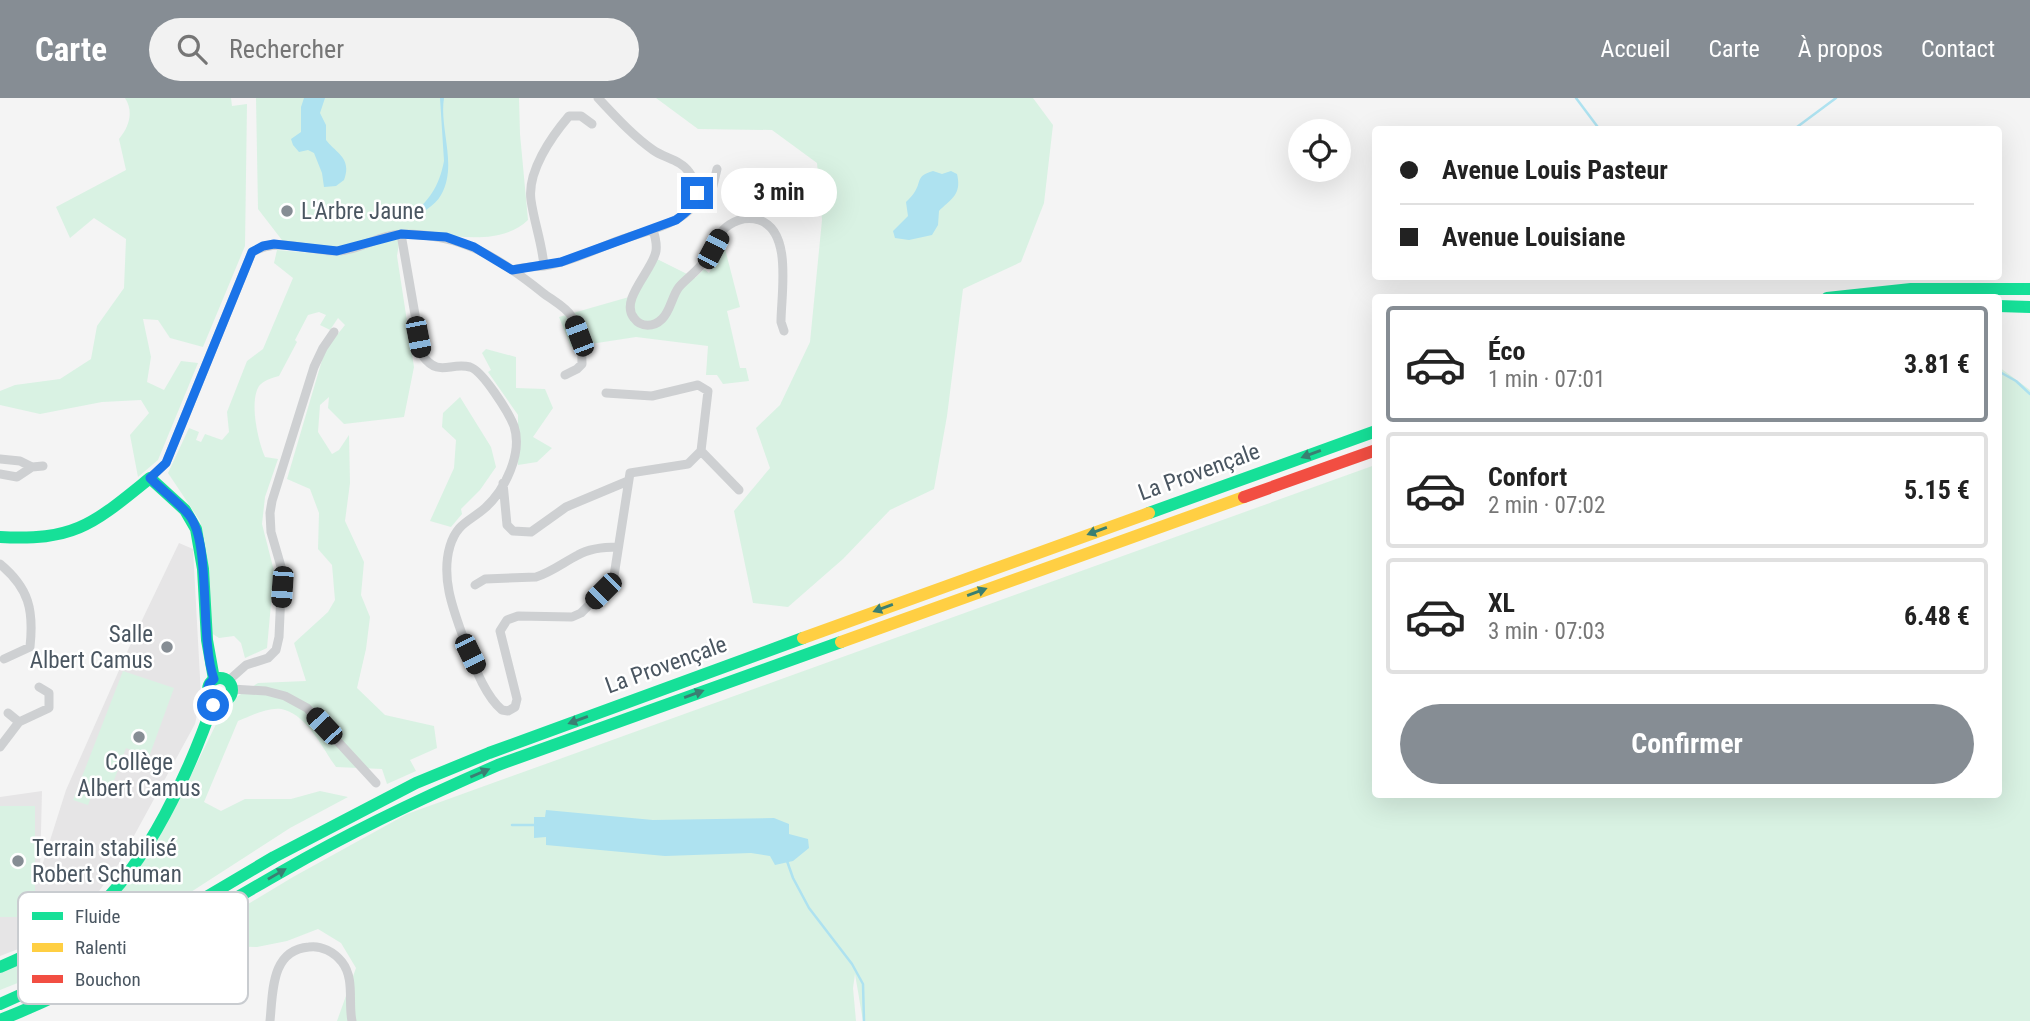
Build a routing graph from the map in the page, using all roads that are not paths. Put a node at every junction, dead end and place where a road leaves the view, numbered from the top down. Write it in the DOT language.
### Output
graph roads {
  1 [pos="598,98"];
  2 [pos="592,124"];
  3 [pos="717,169"];
  4 [pos="697,193"];
  5 [pos="653,230"];
  6 [pos="401,234"];
  7 [pos="544,266"];
  8 [pos="512,270"];
  9 [pos="2030,289"];
  10 [pos="1864,294"];
  11 [pos="2002,306"];
  12 [pos="2030,307"];
  13 [pos="784,331"];
  14 [pos="334,332"];
  15 [pos="565,375"];
  16 [pos="606,393"];
  17 [pos="1372,432"];
  18 [pos="701,451"];
  19 [pos="1372,451"];
  20 [pos="0,459"];
  21 [pos="43,466"];
  22 [pos="32,467"];
  23 [pos="0,474"];
  24 [pos="150,478"];
  25 [pos="628,481"];
  26 [pos="503,483"];
  27 [pos="739,490"];
  28 [pos="0,537"];
  29 [pos="618,547"];
  30 [pos="0,564"];
  31 [pos="475,585"];
  32 [pos="4,660"];
  33 [pos="214,679"];
  34 [pos="230,685"];
  35 [pos="39,687"];
  36 [pos="214,701"];
  37 [pos="8,713"];
  38 [pos="19,722"];
  39 [pos="0,747"];
  40 [pos="376,783"];
  41 [pos="111,892"];
  42 [pos="215,892"];
  43 [pos="247,892"];
  44 [pos="18,957"];
  45 [pos="0,967"];
  46 [pos="18,996"];
  47 [pos="0,1004"];
  48 [pos="34,1004"];
  49 [pos="0,1020"];
  50 [pos="270,1021"];
  51 [pos="352,1021"];
  1 -- 4 [label="street"];
  2 -- 7 [label="street"];
  3 -- 4 [label="street"];
  4 -- 5 [label="street"];
  5 -- 7 [label="street"];
  5 -- 13 [label="street"];
  6 -- 8 [label="street"];
  6 -- 24 [label="street"];
  6 -- 26 [label="street"];
  7 -- 8 [label="street"];
  8 -- 15 [label="street"];
  9 -- 10 [label="main road"];
  11 -- 12 [label="main road"];
  14 -- 34 [label="street"];
  16 -- 18 [label="street"];
  17 -- 42 [label="main road, La Provençale, one-way"];
  18 -- 25 [label="street"];
  18 -- 27 [label="street"];
  43 -- 19 [label="main road, La Provençale, one-way"];
  20 -- 22 [label="street"];
  21 -- 22 [label="street"];
  22 -- 23 [label="street"];
  24 -- 28 [label="main road"];
  24 -- 33 [label="main road"];
  25 -- 26 [label="street"];
  25 -- 29 [label="street"];
  26 -- 29 [label="street"];
  29 -- 31 [label="street"];
  30 -- 32 [label="street"];
  33 -- 34 [label="main road"];
  33 -- 36 [label="main road"];
  34 -- 36 [label="main road"];
  34 -- 40 [label="street"];
  35 -- 38 [label="street"];
  36 -- 41 [label="main road"];
  37 -- 38 [label="street"];
  38 -- 39 [label="street"];
  44 -- 45 [label="main road"];
  46 -- 47 [label="main road, La Provençale, one-way"];
  49 -- 48 [label="main road, La Provençale, one-way"];
  50 -- 51 [label="street"];
}
